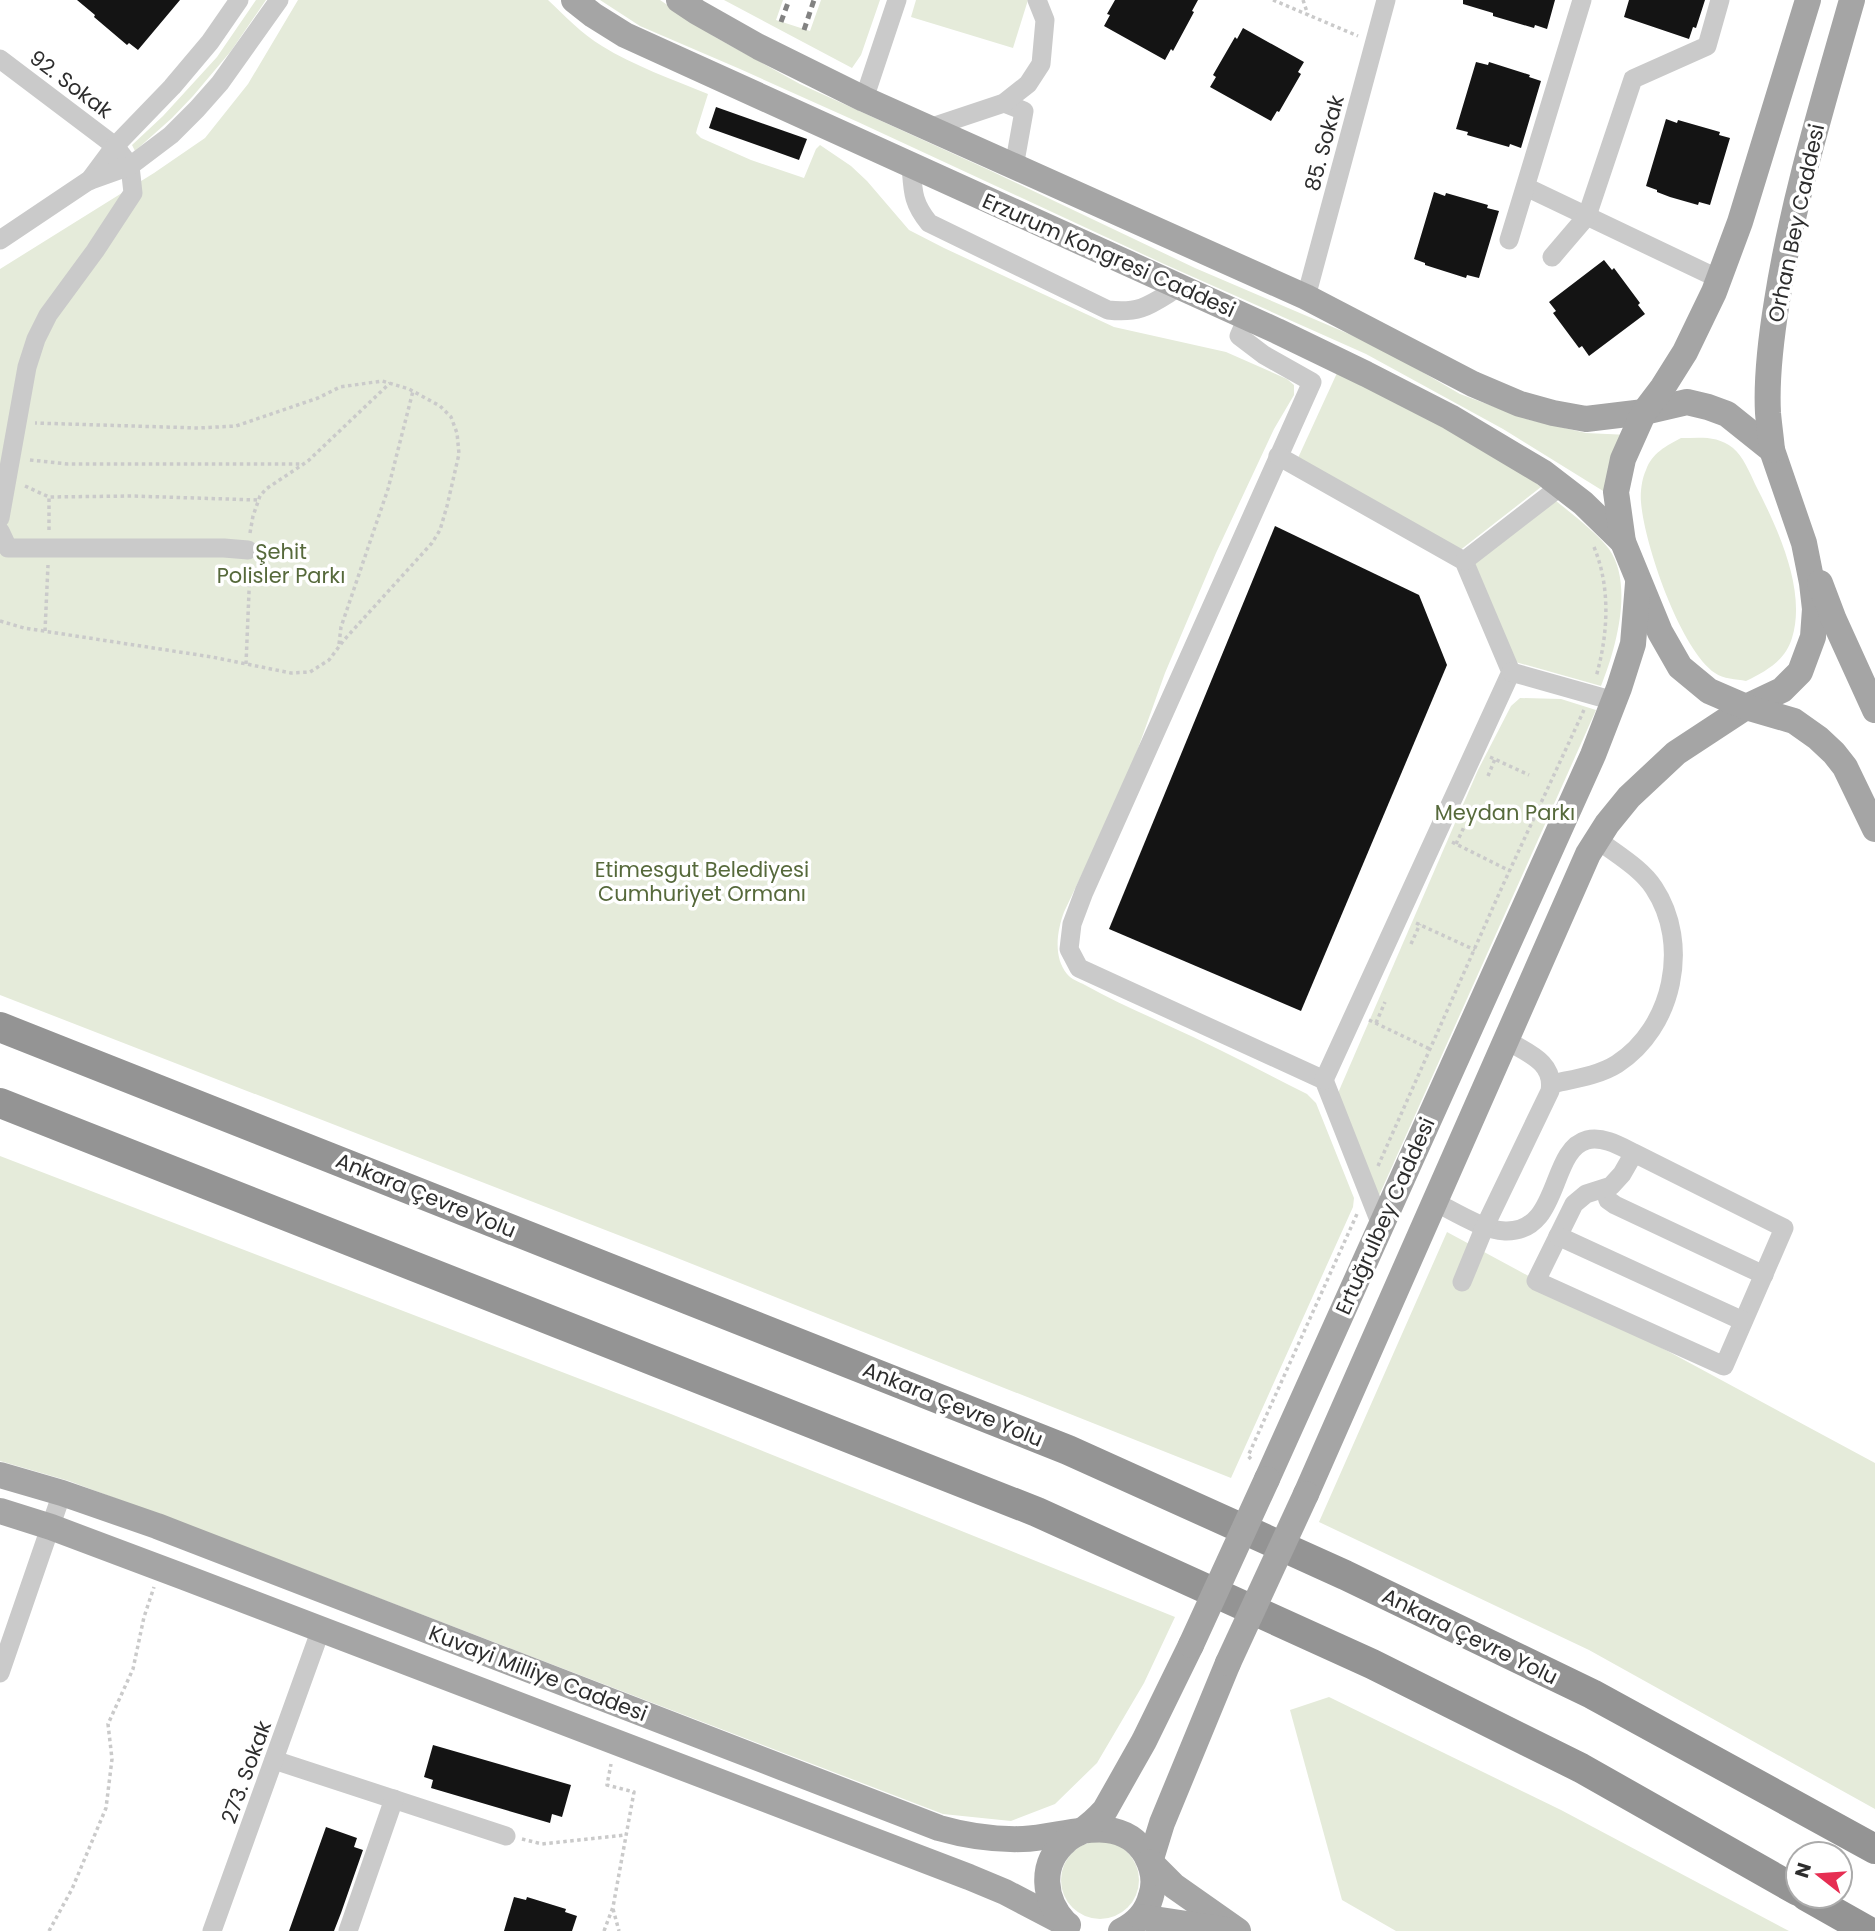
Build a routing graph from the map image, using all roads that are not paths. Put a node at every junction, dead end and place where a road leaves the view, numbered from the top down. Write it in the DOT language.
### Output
graph roads {
  1 [pos="239,0"];
  2 [pos="279,0"];
  3 [pos="574,0"];
  4 [pos="679,0"];
  5 [pos="897,0"];
  6 [pos="1037,0"];
  7 [pos="1387,0"];
  8 [pos="1583,0"];
  9 [pos="1720,0"];
  10 [pos="1808,0"];
  11 [pos="1852,0"];
  12 [pos="0,59"];
  13 [pos="864,99"];
  14 [pos="1004,103"];
  15 [pos="929,128"];
  16 [pos="115,146"];
  17 [pos="911,165"];
  18 [pos="130,166"];
  19 [pos="1014,167"];
  20 [pos="88,181"];
  21 [pos="1526,187"];
  22 [pos="1587,216"];
  23 [pos="0,240"];
  24 [pos="1509,240"];
  25 [pos="1552,257"];
  26 [pos="1719,279"];
  27 [pos="1179,287"];
  28 [pos="1306,297"];
  29 [pos="1247,318"];
  30 [pos="1644,412"];
  31 [pos="1772,450"];
  32 [pos="1278,457"];
  33 [pos="1561,486"];
  34 [pos="0,517"];
  35 [pos="0,531"];
  36 [pos="1623,542"];
  37 [pos="1804,543"];
  38 [pos="248,550"];
  39 [pos="1464,561"];
  40 [pos="1638,578"];
  41 [pos="1511,672"];
  42 [pos="1602,697"];
  43 [pos="1746,707"];
  44 [pos="1875,710"];
  45 [pos="1875,829"];
  46 [pos="1598,840"];
  47 [pos="0,1027"];
  48 [pos="1506,1040"];
  49 [pos="1324,1080"];
  50 [pos="1551,1084"];
  51 [pos="0,1103"];
  52 [pos="1634,1153"];
  53 [pos="1605,1190"];
  54 [pos="1435,1202"];
  55 [pos="1381,1225"];
  56 [pos="1485,1226"];
  57 [pos="1558,1236"];
  58 [pos="1764,1275"];
  59 [pos="1462,1282"];
  60 [pos="1743,1321"];
  61 [pos="0,1475"];
  62 [pos="62,1493"];
  63 [pos="0,1511"];
  64 [pos="51,1527"];
  65 [pos="321,1629"];
  66 [pos="0,1673"];
  67 [pos="274,1760"];
  68 [pos="394,1799"];
  69 [pos="1081,1832"];
  70 [pos="506,1836"];
  71 [pos="1875,1849"];
  72 [pos="1150,1862"];
  73 [pos="1784,1883"];
  74 [pos="1831,1910"];
  75 [pos="1135,1926"];
  76 [pos="1072,1929"];
  77 [pos="212,1931"];
  78 [pos="348,1931"];
  79 [pos="1236,1931"];
  80 [pos="1868,1931"];
  1 -- 16 [label="street"];
  2 -- 18 [label="street"];
  3 -- 17 [label="main road, Erzurum Kongresi Caddesi"];
  4 -- 13 [label="main road, Erzurum Kongresi Caddesi"];
  5 -- 13 [label="street"];
  6 -- 14 [label="street"];
  7 -- 28 [label="street, 85. Sokak"];
  8 -- 21 [label="street"];
  9 -- 22 [label="street"];
  10 -- 26 [label="main road"];
  11 -- 31 [label="main road, Orhan Bey Caddesi"];
  12 -- 16 [label="street, 92. Sokak"];
  13 -- 15 [label="main road, Erzurum Kongresi Caddesi"];
  14 -- 15 [label="street"];
  14 -- 19 [label="street"];
  15 -- 19 [label="main road, Erzurum Kongresi Caddesi"];
  16 -- 18 [label="street, 92. Sokak"];
  16 -- 20 [label="street"];
  17 -- 27 [label="main road, Erzurum Kongresi Caddesi"];
  17 -- 27 [label="street"];
  18 -- 20 [label="street"];
  18 -- 34 [label="street"];
  19 -- 28 [label="main road, Erzurum Kongresi Caddesi"];
  20 -- 23 [label="street"];
  21 -- 22 [label="street"];
  21 -- 24 [label="street"];
  22 -- 25 [label="street"];
  22 -- 26 [label="street"];
  26 -- 30 [label="main road"];
  27 -- 29 [label="main road, Erzurum Kongresi Caddesi"];
  28 -- 30 [label="main road, Erzurum Kongresi Caddesi"];
  29 -- 32 [label="street"];
  29 -- 33 [label="main road, Erzurum Kongresi Caddesi"];
  30 -- 31 [label="main road, Erzurum Kongresi Caddesi"];
  30 -- 36 [label="main road"];
  31 -- 37 [label="main road, Orhan Bey Caddesi"];
  32 -- 39 [label="street"];
  32 -- 49 [label="street"];
  33 -- 36 [label="main road, Erzurum Kongresi Caddesi"];
  33 -- 39 [label="street"];
  35 -- 38 [label="street"];
  36 -- 40 [label="main road"];
  37 -- 43 [label="main road, Ertuğrulbey Caddesi"];
  37 -- 44 [label="main road"];
  39 -- 41 [label="street"];
  40 -- 42 [label="main road, Ertuğrulbey Caddesi"];
  40 -- 43 [label="main road"];
  41 -- 42 [label="street"];
  41 -- 49 [label="street"];
  42 -- 55 [label="main road, Ertuğrulbey Caddesi"];
  43 -- 45 [label="main road"];
  43 -- 46 [label="main road, Ertuğrulbey Caddesi"];
  46 -- 48 [label="main road, Ertuğrulbey Caddesi"];
  46 -- 50 [label="street"];
  47 -- 71 [label="highway, Ankara Çevre Yolu"];
  48 -- 50 [label="street"];
  48 -- 54 [label="main road, Ertuğrulbey Caddesi"];
  49 -- 55 [label="street"];
  50 -- 56 [label="street"];
  51 -- 73 [label="highway"];
  52 -- 53 [label="street"];
  52 -- 56 [label="street"];
  52 -- 58 [label="street"];
  53 -- 57 [label="street"];
  53 -- 58 [label="street"];
  54 -- 56 [label="street"];
  54 -- 72 [label="main road, Ertuğrulbey Caddesi, bridge"];
  55 -- 69 [label="main road, Ertuğrulbey Caddesi, bridge"];
  56 -- 59 [label="street"];
  57 -- 60 [label="street"];
  57 -- 60 [label="street"];
  58 -- 60 [label="street"];
  61 -- 62 [label="main road, Kuvayi Milliye Caddesi"];
  62 -- 64 [label="street"];
  62 -- 69 [label="main road, Kuvayi Milliye Caddesi"];
  63 -- 64 [label="main road, Kuvayi Milliye Caddesi"];
  64 -- 65 [label="main road, Kuvayi Milliye Caddesi"];
  64 -- 66 [label="street"];
  65 -- 67 [label="street, 273. Sokak"];
  65 -- 76 [label="main road, Kuvayi Milliye Caddesi"];
  67 -- 68 [label="street"];
  67 -- 77 [label="street, 273. Sokak"];
  68 -- 70 [label="street"];
  68 -- 78 [label="street"];
  69 -- 72 [label="main road"];
  69 -- 76 [label="main road, Ertuğrulbey Caddesi"];
  72 -- 75 [label="main road, Ertuğrulbey Caddesi"];
  72 -- 79 [label="main road"];
  74 -- 80 [label="highway"];
  75 -- 79 [label="main road"];
}
